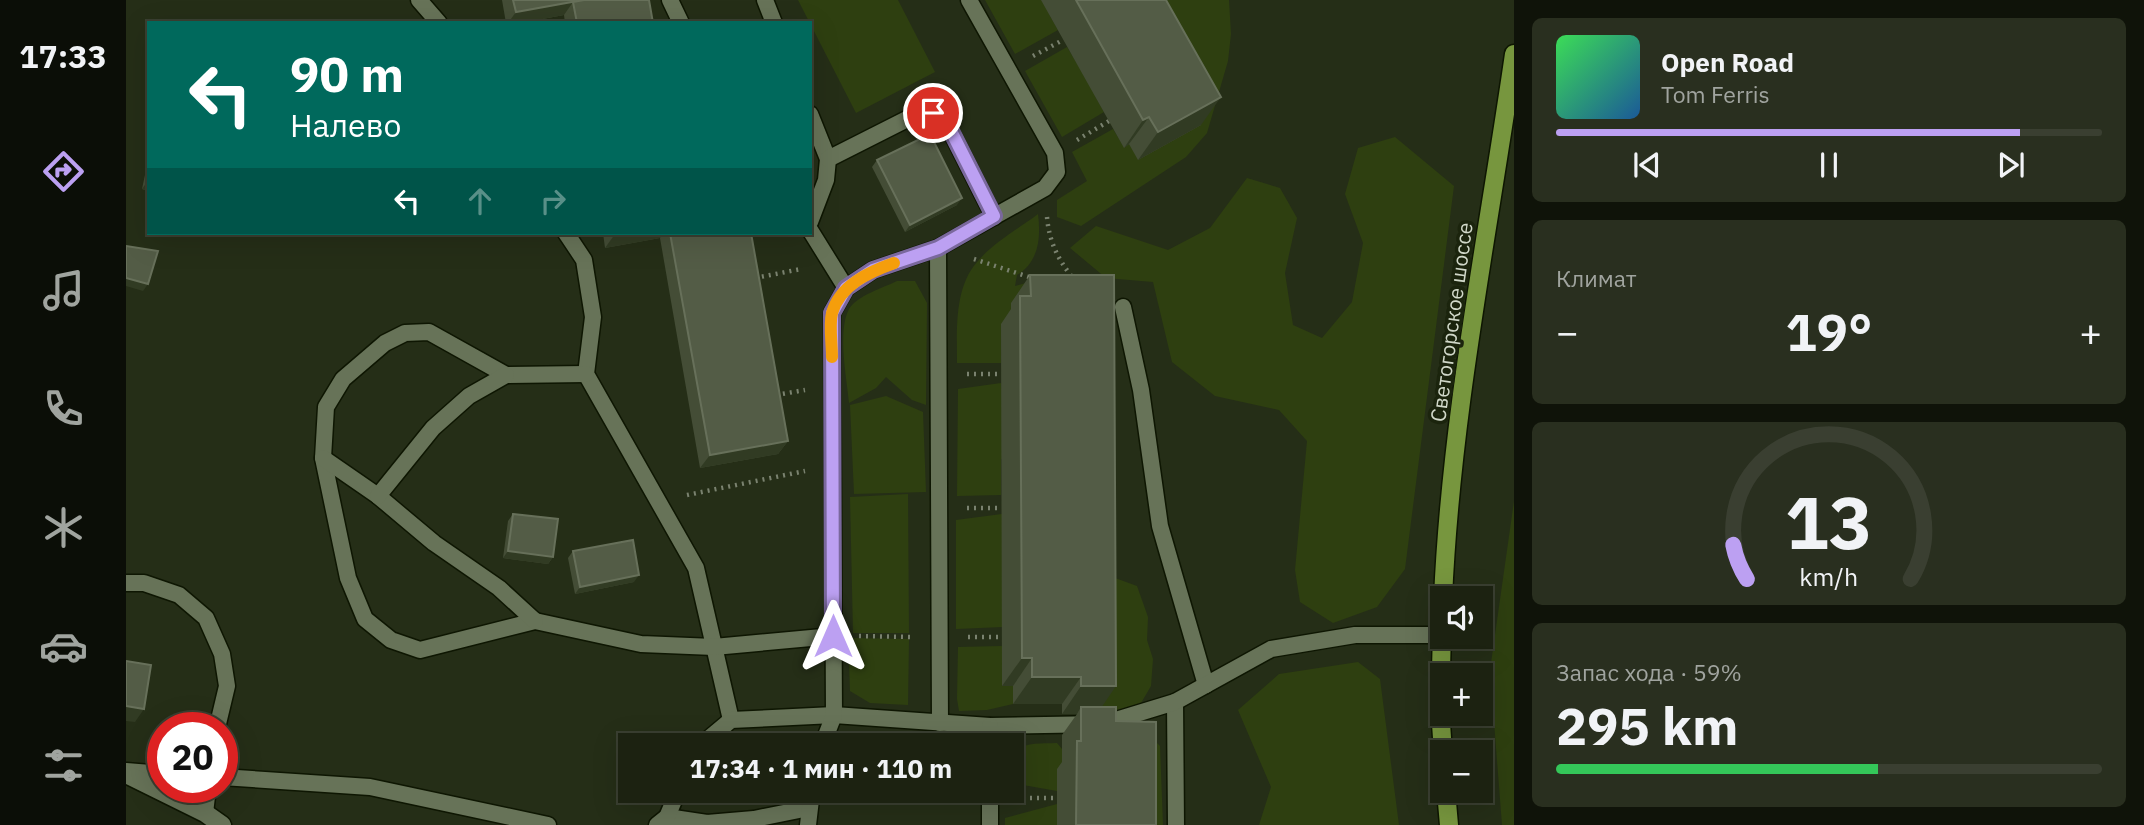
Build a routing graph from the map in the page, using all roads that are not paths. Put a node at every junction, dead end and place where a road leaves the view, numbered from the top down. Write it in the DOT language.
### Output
graph roads {
  1 [pos="419,0"];
  2 [pos="670,0"];
  3 [pos="765,0"];
  4 [pos="969,0"];
  5 [pos="437,21"];
  6 [pos="680,21"];
  7 [pos="773,21"];
  8 [pos="1514,54"];
  9 [pos="812,119"];
  10 [pos="828,159"];
  11 [pos="994,216"];
  12 [pos="812,217"];
  13 [pos="812,233"];
  14 [pos="567,235"];
  15 [pos="938,248"];
  16 [pos="846,288"];
  17 [pos="1123,307"];
  18 [pos="586,374"];
  19 [pos="506,375"];
  20 [pos="323,458"];
  21 [pos="378,496"];
  22 [pos="126,583"];
  23 [pos="1444,586"];
  24 [pos="535,621"];
  25 [pos="1430,633"];
  26 [pos="833,636"];
  27 [pos="714,647"];
  28 [pos="1442,649"];
  29 [pos="1206,685"];
  30 [pos="1175,702"];
  31 [pos="221,712"];
  32 [pos="834,715"];
  33 [pos="731,720"];
  34 [pos="940,723"];
  35 [pos="990,726"];
  36 [pos="716,733"];
  37 [pos="827,733"];
  38 [pos="990,733"];
  39 [pos="1442,740"];
  40 [pos="126,773"];
  41 [pos="147,774"];
  42 [pos="238,779"];
  43 [pos="206,803"];
  44 [pos="672,803"];
  45 [pos="810,803"];
  46 [pos="990,803"];
  47 [pos="1447,803"];
  48 [pos="809,808"];
  49 [pos="205,813"];
  50 [pos="662,821"];
  51 [pos="222,825"];
  52 [pos="548,825"];
  53 [pos="808,825"];
  54 [pos="990,825"];
  55 [pos="1177,825"];
  56 [pos="1449,825"];
  1 -- 5 [label="lane"];
  2 -- 6 [label="lane"];
  3 -- 7 [label="lane"];
  4 -- 11 [label="lane"];
  8 -- 23 [label="main road, Светогорское шоссе"];
  9 -- 10 [label="lane"];
  10 -- 11 [label="lane"];
  10 -- 12 [label="lane"];
  11 -- 15 [label="lane"];
  13 -- 16 [label="lane"];
  14 -- 18 [label="lane"];
  15 -- 16 [label="lane"];
  15 -- 34 [label="lane"];
  16 -- 26 [label="lane"];
  17 -- 29 [label="lane"];
  18 -- 19 [label="lane"];
  18 -- 27 [label="lane"];
  19 -- 20 [label="lane"];
  19 -- 21 [label="lane"];
  20 -- 21 [label="lane"];
  20 -- 24 [label="lane"];
  21 -- 24 [label="lane"];
  22 -- 31 [label="lane"];
  24 -- 27 [label="lane"];
  25 -- 29 [label="lane"];
  26 -- 27 [label="lane"];
  26 -- 32 [label="lane"];
  27 -- 33 [label="lane"];
  28 -- 39 [label="main road"];
  29 -- 30 [label="lane"];
  30 -- 35 [label="lane"];
  30 -- 55 [label="lane"];
  32 -- 33 [label="lane"];
  32 -- 34 [label="lane"];
  32 -- 37 [label="lane"];
  33 -- 36 [label="lane"];
  34 -- 35 [label="lane"];
  35 -- 38 [label="lane"];
  40 -- 41 [label="lane"];
  40 -- 49 [label="street"];
  42 -- 52 [label="lane"];
  43 -- 49 [label="lane"];
  44 -- 50 [label="lane"];
  45 -- 48 [label="lane"];
  46 -- 54 [label="lane"];
  47 -- 56 [label="main road"];
  48 -- 50 [label="lane"];
  48 -- 53 [label="lane"];
  49 -- 51 [label="street"];
}
